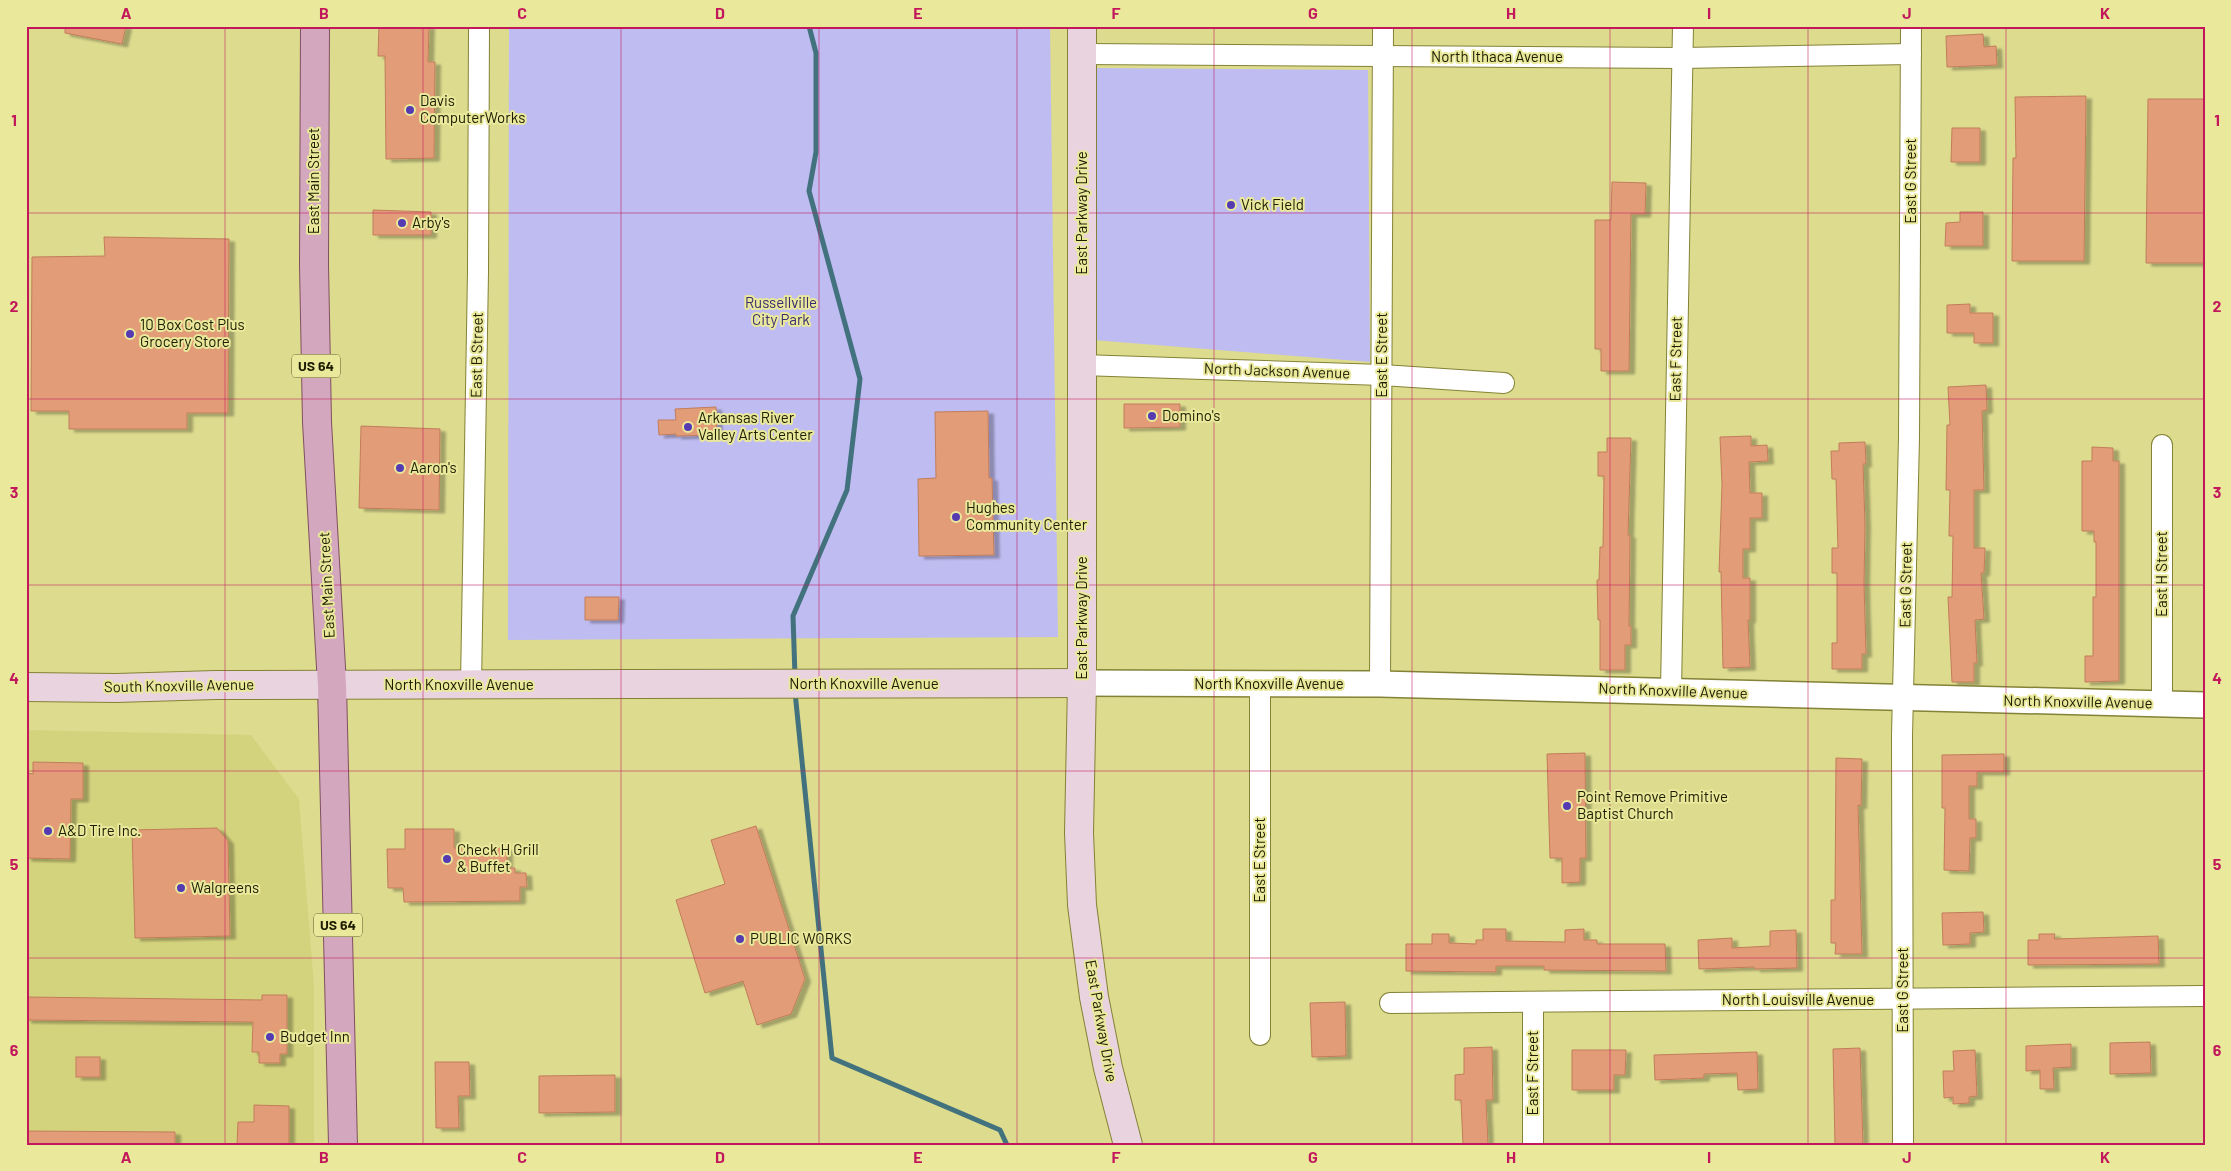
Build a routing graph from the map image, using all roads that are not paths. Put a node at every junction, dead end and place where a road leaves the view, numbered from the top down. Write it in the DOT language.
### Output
graph roads {
  1 [pos="316,26"];
  2 [pos="479,26"];
  3 [pos="1082,26"];
  4 [pos="1383,26"];
  5 [pos="1683,26"];
  6 [pos="1911,26"];
  7 [pos="1082,54"];
  8 [pos="1911,54"];
  9 [pos="1382,57"];
  10 [pos="1682,58"];
  11 [pos="1081,364"];
  12 [pos="1382,375"];
  13 [pos="1504,383"];
  14 [pos="2162,444"];
  15 [pos="1082,683"];
  16 [pos="1260,684"];
  17 [pos="1380,684"];
  18 [pos="332,685"];
  19 [pos="471,685"];
  20 [pos="26,687"];
  21 [pos="1671,691"];
  22 [pos="1903,698"];
  23 [pos="2162,704"];
  24 [pos="2205,705"];
  25 [pos="2205,996"];
  26 [pos="1903,999"];
  27 [pos="1533,1002"];
  28 [pos="1390,1003"];
  29 [pos="1260,1035"];
  30 [pos="343,1145"];
  31 [pos="1128,1145"];
  32 [pos="1533,1145"];
  33 [pos="1904,1145"];
  1 -- 18 [label="main road, East Main Street / US 64"];
  2 -- 19 [label="street, East B Street"];
  3 -- 7 [label="main road, East Parkway Drive"];
  4 -- 9 [label="street, East E Street"];
  5 -- 10 [label="street, East F Street"];
  6 -- 8 [label="street, East G Street"];
  7 -- 9 [label="street, North Ithaca Avenue"];
  7 -- 11 [label="main road, East Parkway Drive"];
  8 -- 10 [label="street, North Ithaca Avenue"];
  8 -- 22 [label="street, East G Street"];
  9 -- 10 [label="street, North Ithaca Avenue"];
  9 -- 12 [label="street, East E Street"];
  10 -- 21 [label="street, East F Street"];
  11 -- 12 [label="street, North Jackson Avenue"];
  11 -- 15 [label="main road, East Parkway Drive"];
  12 -- 13 [label="street, North Jackson Avenue"];
  12 -- 17 [label="street, East E Street"];
  14 -- 23 [label="street, East H Street"];
  15 -- 16 [label="street, North Knoxville Avenue"];
  15 -- 19 [label="main road, North Knoxville Avenue"];
  15 -- 31 [label="main road, East Parkway Drive"];
  16 -- 17 [label="street, North Knoxville Avenue"];
  16 -- 29 [label="street, East E Street"];
  17 -- 21 [label="street, North Knoxville Avenue"];
  18 -- 19 [label="main road, North Knoxville Avenue"];
  18 -- 20 [label="main road, South Knoxville Avenue"];
  18 -- 30 [label="main road, East Main Street / US 64"];
  21 -- 22 [label="street, North Knoxville Avenue"];
  22 -- 23 [label="street, North Knoxville Avenue"];
  22 -- 26 [label="street, East G Street"];
  23 -- 24 [label="street, North Knoxville Avenue"];
  25 -- 26 [label="street, North Louisville Avenue"];
  26 -- 27 [label="street, North Louisville Avenue"];
  26 -- 33 [label="street, East G Street"];
  27 -- 28 [label="street, North Louisville Avenue"];
  27 -- 32 [label="street, East F Street"];
}
